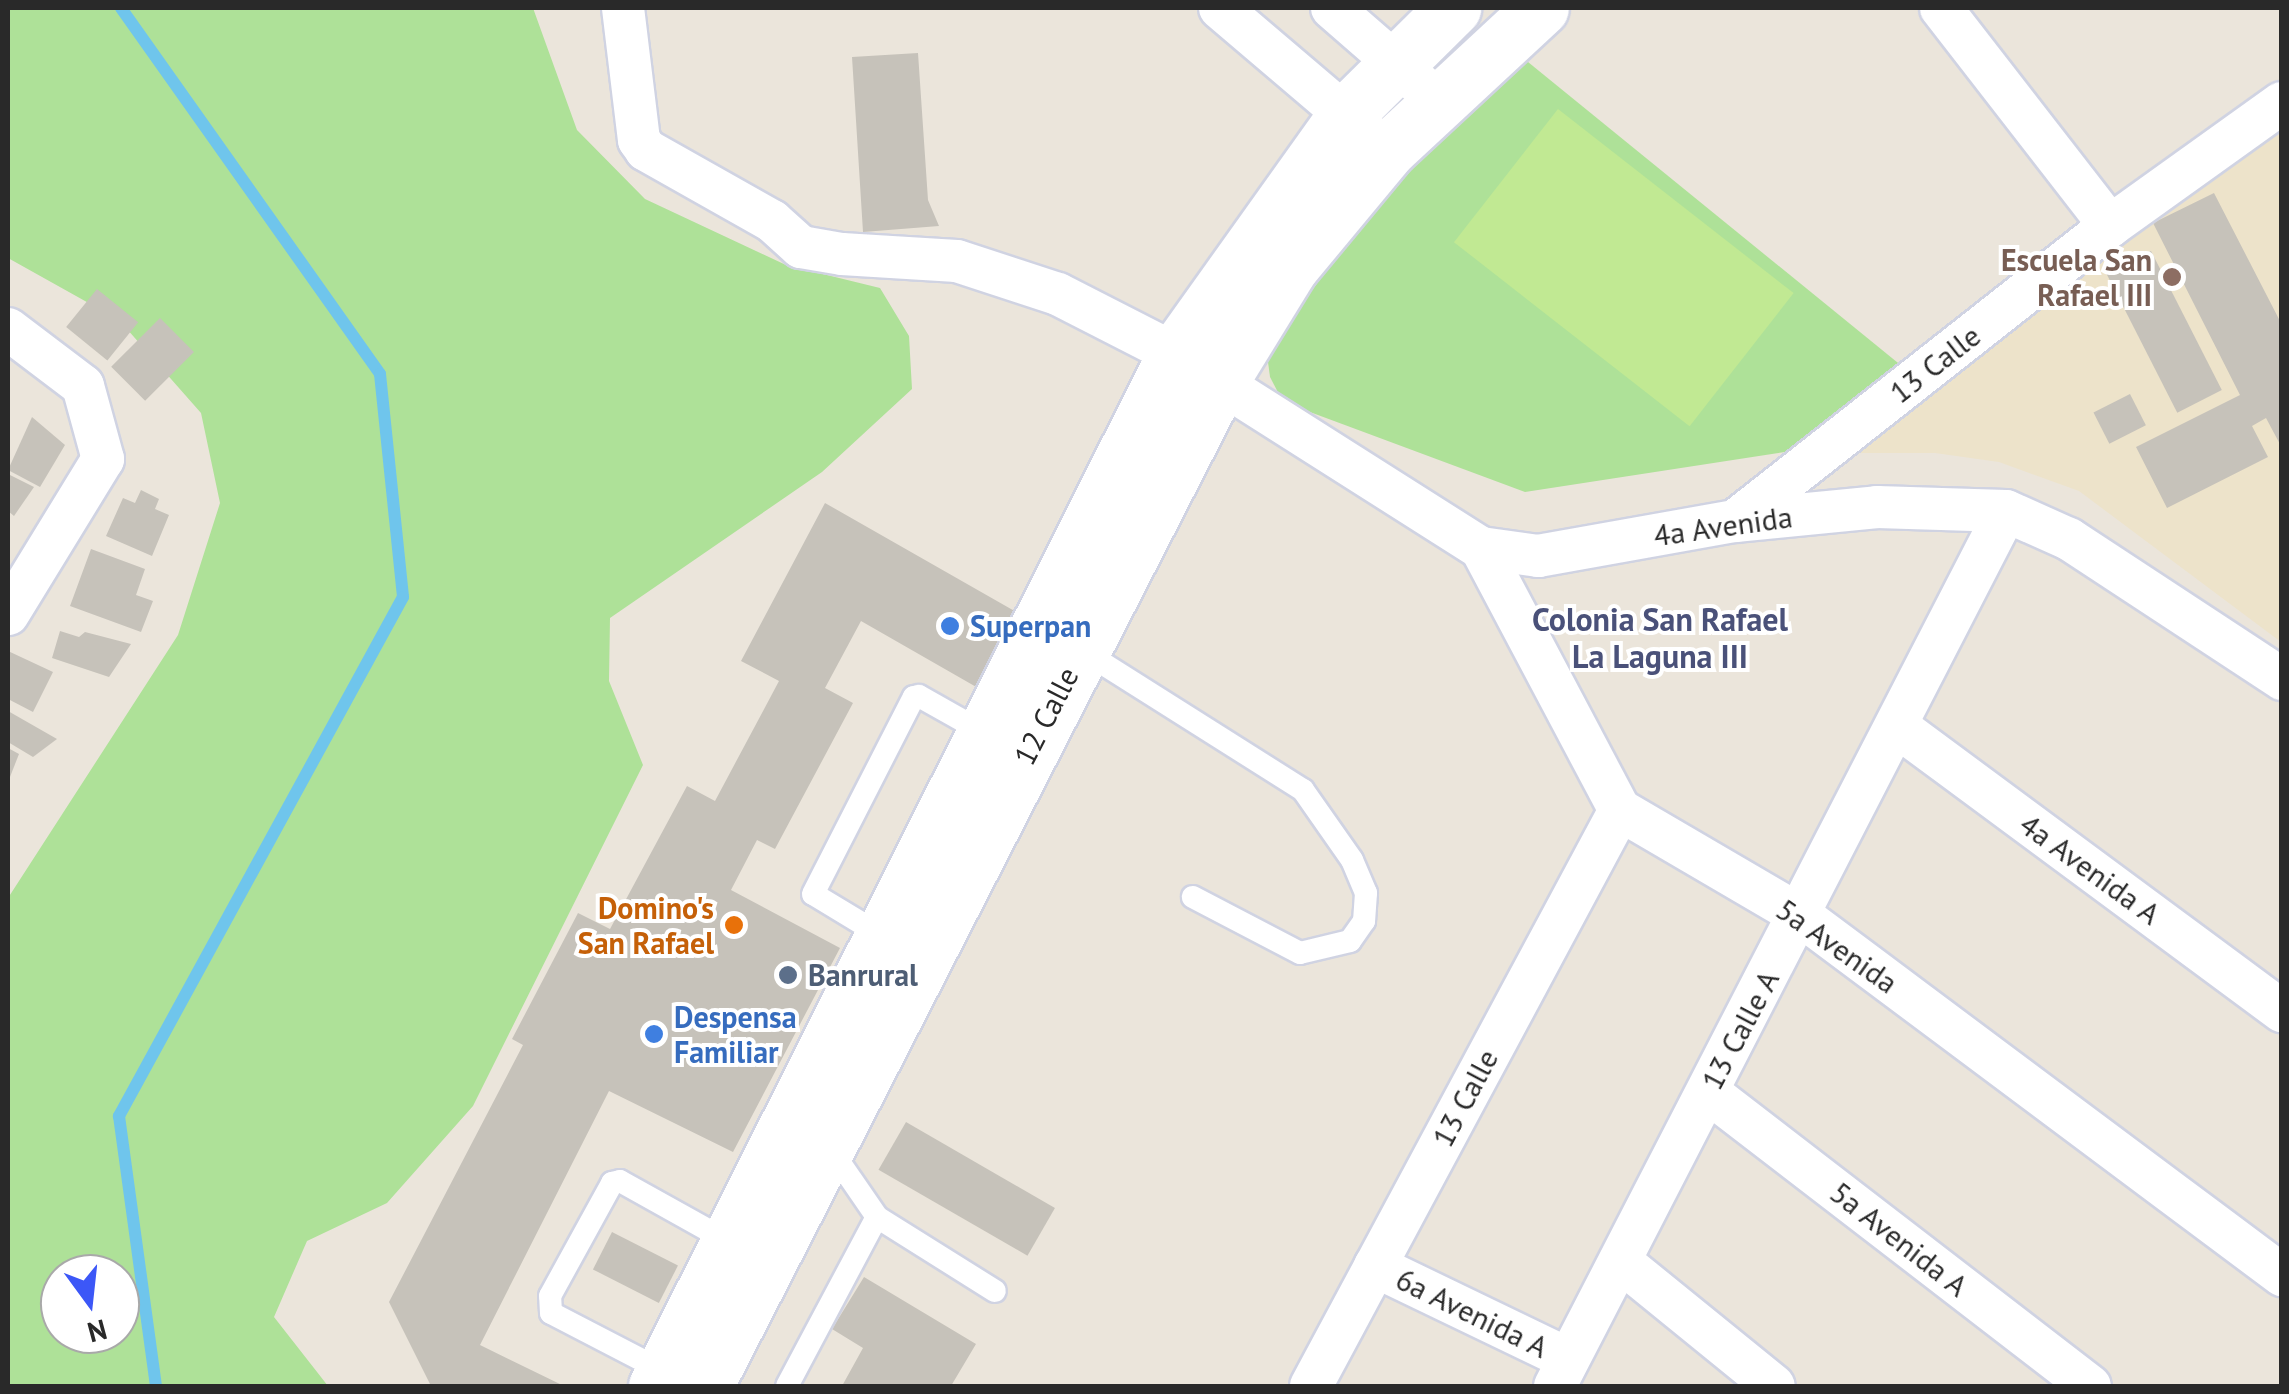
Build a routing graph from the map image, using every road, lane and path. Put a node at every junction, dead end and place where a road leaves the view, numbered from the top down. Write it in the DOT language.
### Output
graph roads {
  1 [pos="623,8"];
  2 [pos="1220,8"];
  3 [pos="1332,8"];
  4 [pos="1452,8"];
  5 [pos="1541,8"];
  6 [pos="1940,8"];
  7 [pos="1398,61"];
  8 [pos="1438,100"];
  9 [pos="2282,102"];
  10 [pos="1346,114"];
  11 [pos="1387,151"];
  12 [pos="2110,226"];
  13 [pos="8,329"];
  14 [pos="1198,368"];
  15 [pos="2006,512"];
  16 [pos="1735,521"];
  17 [pos="1482,548"];
  18 [pos="8,614"];
  19 [pos="1080,649"];
  20 [pos="2282,679"];
  21 [pos="1898,727"];
  22 [pos="983,732"];
  23 [pos="1620,810"];
  24 [pos="1193,898"];
  25 [pos="1800,915"];
  26 [pos="882,935"];
  27 [pos="2282,1011"];
  28 [pos="1708,1092"];
  29 [pos="828,1145"];
  30 [pos="876,1217"];
  31 [pos="728,1242"];
  32 [pos="1620,1261"];
  33 [pos="1376,1266"];
  34 [pos="2282,1274"];
  35 [pos="996,1291"];
  36 [pos="1561,1373"];
  37 [pos="675,1381"];
  38 [pos="787,1386"];
  39 [pos="1311,1386"];
  40 [pos="1774,1386"];
  41 [pos="2090,1386"];
  1 -- 14 [label="street, 4a Avenida"];
  2 -- 10 [label="street"];
  3 -- 7 [label="street"];
  4 -- 7 [label="main road, 12 Calle"];
  5 -- 8 [label="main road, 12 Calle"];
  6 -- 12 [label="street"];
  7 -- 8 [label="street"];
  7 -- 10 [label="main road, 12 Calle"];
  8 -- 11 [label="main road, 12 Calle"];
  9 -- 12 [label="street, 13 Calle"];
  10 -- 11 [label="street"];
  10 -- 14 [label="main road, 12 Calle"];
  11 -- 14 [label="main road, 12 Calle"];
  12 -- 16 [label="street, 13 Calle"];
  13 -- 18 [label="street"];
  14 -- 17 [label="street, 4a Avenida"];
  14 -- 19 [label="main road, 12 Calle"];
  14 -- 22 [label="main road, 12 Calle"];
  15 -- 16 [label="street, 4a Avenida"];
  15 -- 20 [label="street, 4a Avenida"];
  15 -- 21 [label="street, 13 Calle A"];
  16 -- 17 [label="street, 4a Avenida"];
  17 -- 23 [label="street"];
  19 -- 24 [label="lane"];
  19 -- 29 [label="main road, 12 Calle"];
  21 -- 25 [label="street, 13 Calle A"];
  21 -- 27 [label="street, 4a Avenida A"];
  22 -- 26 [label="main road, 12 Calle"];
  22 -- 26 [label="lane"];
  23 -- 25 [label="street, 5a Avenida"];
  23 -- 33 [label="street, 13 Calle"];
  25 -- 28 [label="street, 13 Calle A"];
  25 -- 34 [label="street, 5a Avenida"];
  26 -- 31 [label="main road, 12 Calle"];
  28 -- 32 [label="street, 13 Calle A"];
  28 -- 41 [label="street, 5a Avenida A"];
  29 -- 30 [label="lane"];
  29 -- 37 [label="main road, 12 Calle"];
  30 -- 35 [label="lane"];
  30 -- 38 [label="lane"];
  31 -- 37 [label="main road, 12 Calle"];
  31 -- 37 [label="lane"];
  32 -- 36 [label="street, 13 Calle A"];
  32 -- 40 [label="street"];
  33 -- 36 [label="street, 6a Avenida A"];
  33 -- 39 [label="street, 13 Calle"];
}
